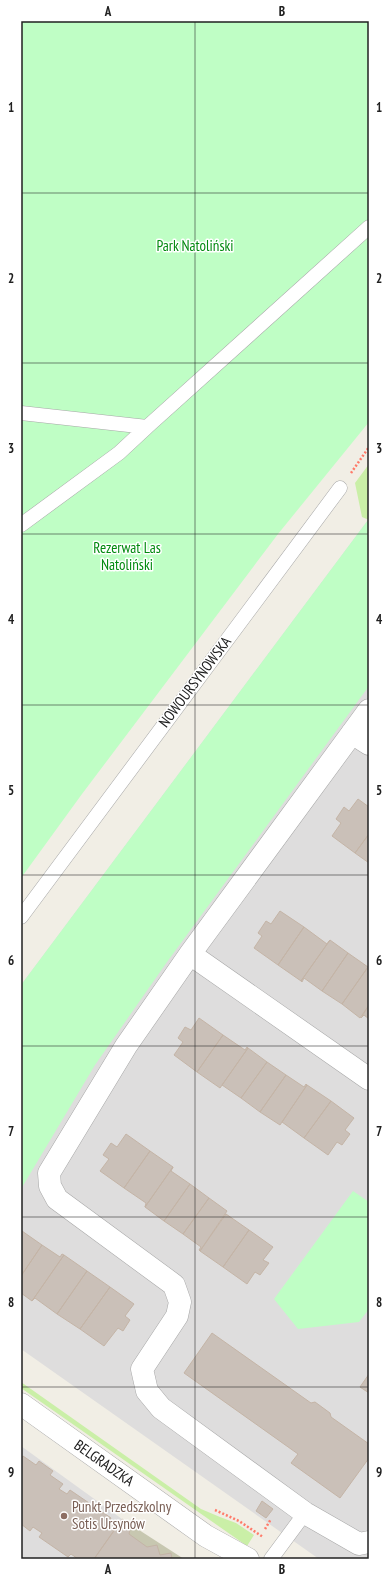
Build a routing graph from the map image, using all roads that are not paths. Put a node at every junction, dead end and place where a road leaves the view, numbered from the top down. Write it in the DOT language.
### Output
graph roads {
  1 [pos="369,227"];
  2 [pos="21,413"];
  3 [pos="147,428"];
  4 [pos="340,488"];
  5 [pos="21,525"];
  6 [pos="369,710"];
  7 [pos="361,739"];
  8 [pos="21,917"];
  9 [pos="190,954"];
  10 [pos="369,1078"];
  11 [pos="21,1404"];
  12 [pos="305,1513"];
  13 [pos="369,1542"];
  14 [pos="248,1559"];
  15 [pos="271,1559"];
  1 -- 3 [label="lane"];
  2 -- 3 [label="lane"];
  3 -- 5 [label="lane"];
  4 -- 8 [label="lane, NOWOURSYNOWSKA"];
  6 -- 7 [label="street"];
  7 -- 9 [label="street"];
  9 -- 10 [label="street"];
  9 -- 12 [label="street"];
  11 -- 14 [label="street, BELGRADZKA"];
  12 -- 13 [label="street"];
  12 -- 15 [label="lane"];
}
